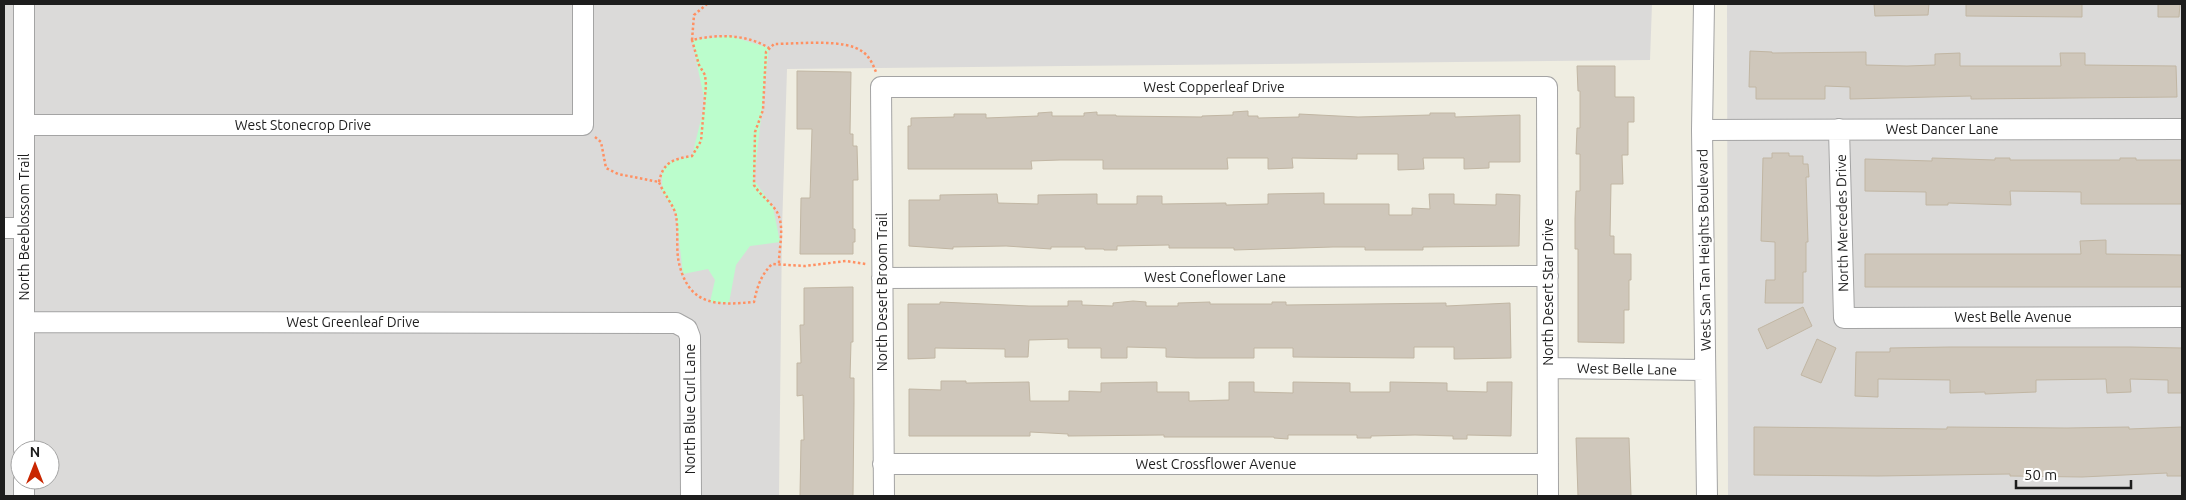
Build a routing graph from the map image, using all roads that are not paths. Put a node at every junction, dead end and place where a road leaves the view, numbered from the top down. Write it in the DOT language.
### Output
graph roads {
  1 [pos="24,4"];
  2 [pos="583,4"];
  3 [pos="1704,4"];
  4 [pos="881,87"];
  5 [pos="1547,87"];
  6 [pos="24,126"];
  7 [pos="1839,129"];
  8 [pos="2182,129"];
  9 [pos="1702,130"];
  10 [pos="14,228"];
  11 [pos="882,272"];
  12 [pos="1548,276"];
  13 [pos="2182,316"];
  14 [pos="1844,318"];
  15 [pos="24,322"];
  16 [pos="682,325"];
  17 [pos="1548,368"];
  18 [pos="1705,370"];
  19 [pos="24,440"];
  20 [pos="884,464"];
  21 [pos="1548,464"];
  22 [pos="691,496"];
  23 [pos="884,496"];
  24 [pos="1548,496"];
  25 [pos="1706,496"];
  1 -- 6 [label="street, North Beeblossom Trail"];
  2 -- 6 [label="street, West Stonecrop Drive"];
  3 -- 9 [label="street, West San Tan Heights Boulevard"];
  4 -- 5 [label="street, West Copperleaf Drive"];
  4 -- 11 [label="street, North Desert Broom Trail"];
  5 -- 12 [label="street, North Desert Star Drive"];
  6 -- 10 [label="street, North Beeblossom Trail"];
  7 -- 8 [label="street, West Dancer Lane"];
  7 -- 9 [label="street, West Dancer Lane"];
  7 -- 14 [label="street, North Mercedes Drive"];
  9 -- 18 [label="street, West San Tan Heights Boulevard"];
  10 -- 15 [label="street, North Beeblossom Trail"];
  11 -- 12 [label="street, West Coneflower Lane"];
  11 -- 20 [label="street, North Desert Broom Trail"];
  12 -- 17 [label="street, North Desert Star Drive"];
  13 -- 14 [label="street, West Belle Avenue"];
  15 -- 16 [label="street, West Greenleaf Drive"];
  15 -- 19 [label="street, North Beeblossom Trail"];
  16 -- 22 [label="street, North Blue Curl Lane"];
  17 -- 18 [label="street, West Belle Lane"];
  17 -- 21 [label="street, North Desert Star Drive"];
  18 -- 25 [label="street, West San Tan Heights Boulevard"];
  20 -- 21 [label="street, West Crossflower Avenue"];
  20 -- 23 [label="street, North Desert Broom Trail"];
  21 -- 24 [label="street, North Desert Star Drive"];
}
